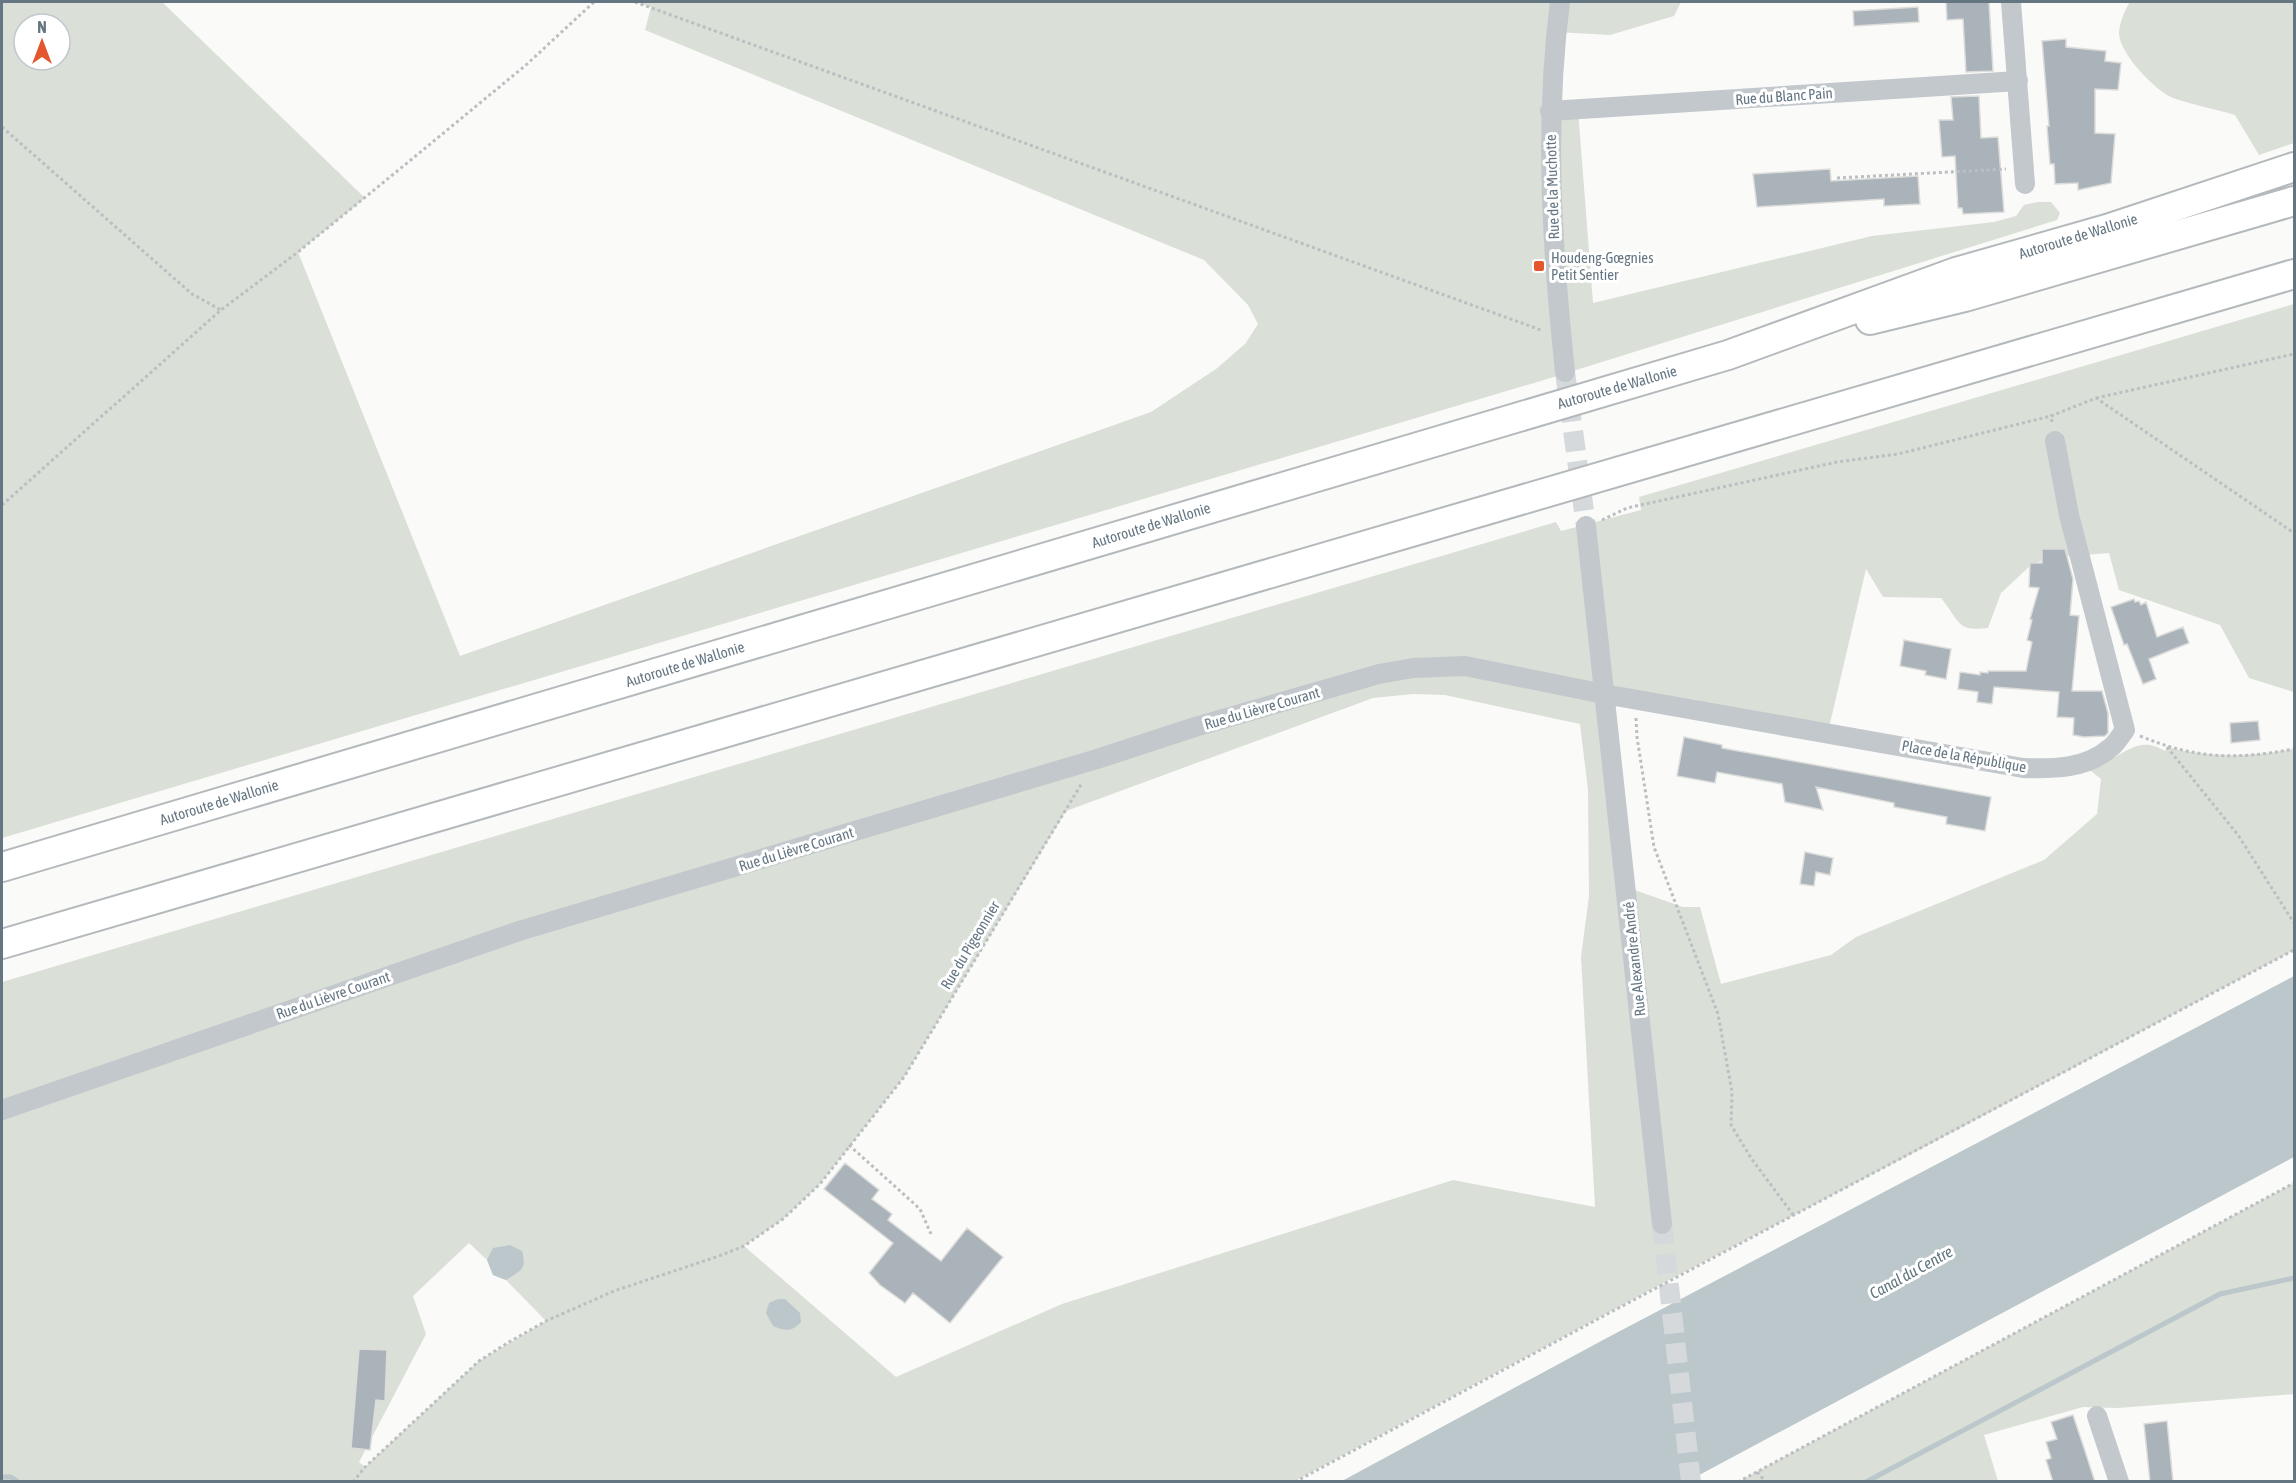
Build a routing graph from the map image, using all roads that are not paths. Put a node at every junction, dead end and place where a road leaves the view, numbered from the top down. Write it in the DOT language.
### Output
graph roads {
  1 [pos="1560,2"];
  2 [pos="2011,2"];
  3 [pos="2018,81"];
  4 [pos="1550,111"];
  5 [pos="2295,167"];
  6 [pos="2024,176"];
  7 [pos="2295,201"];
  8 [pos="2295,274"];
  9 [pos="1728,354"];
  10 [pos="1565,372"];
  11 [pos="2055,441"];
  12 [pos="1586,526"];
  13 [pos="1604,694"];
  14 [pos="2,867"];
  15 [pos="2,944"];
  16 [pos="2,1110"];
  17 [pos="1662,1224"];
  18 [pos="2097,1416"];
  19 [pos="2119,1482"];
  1 -- 4 [label="street, Rue de la Muchotte"];
  2 -- 3 [label="street"];
  3 -- 4 [label="street, Rue du Blanc Pain"];
  3 -- 6 [label="street"];
  4 -- 10 [label="street, Rue de la Muchotte"];
  5 -- 9 [label="highway, Autoroute de Wallonie"];
  7 -- 9 [label="highway"];
  8 -- 15 [label="highway"];
  9 -- 14 [label="highway, Autoroute de Wallonie"];
  11 -- 13 [label="street, Place de la République"];
  12 -- 13 [label="street"];
  13 -- 16 [label="street, Rue du Lièvre Courant"];
  13 -- 17 [label="street, Rue Alexandre André"];
  18 -- 19 [label="street"];
}
